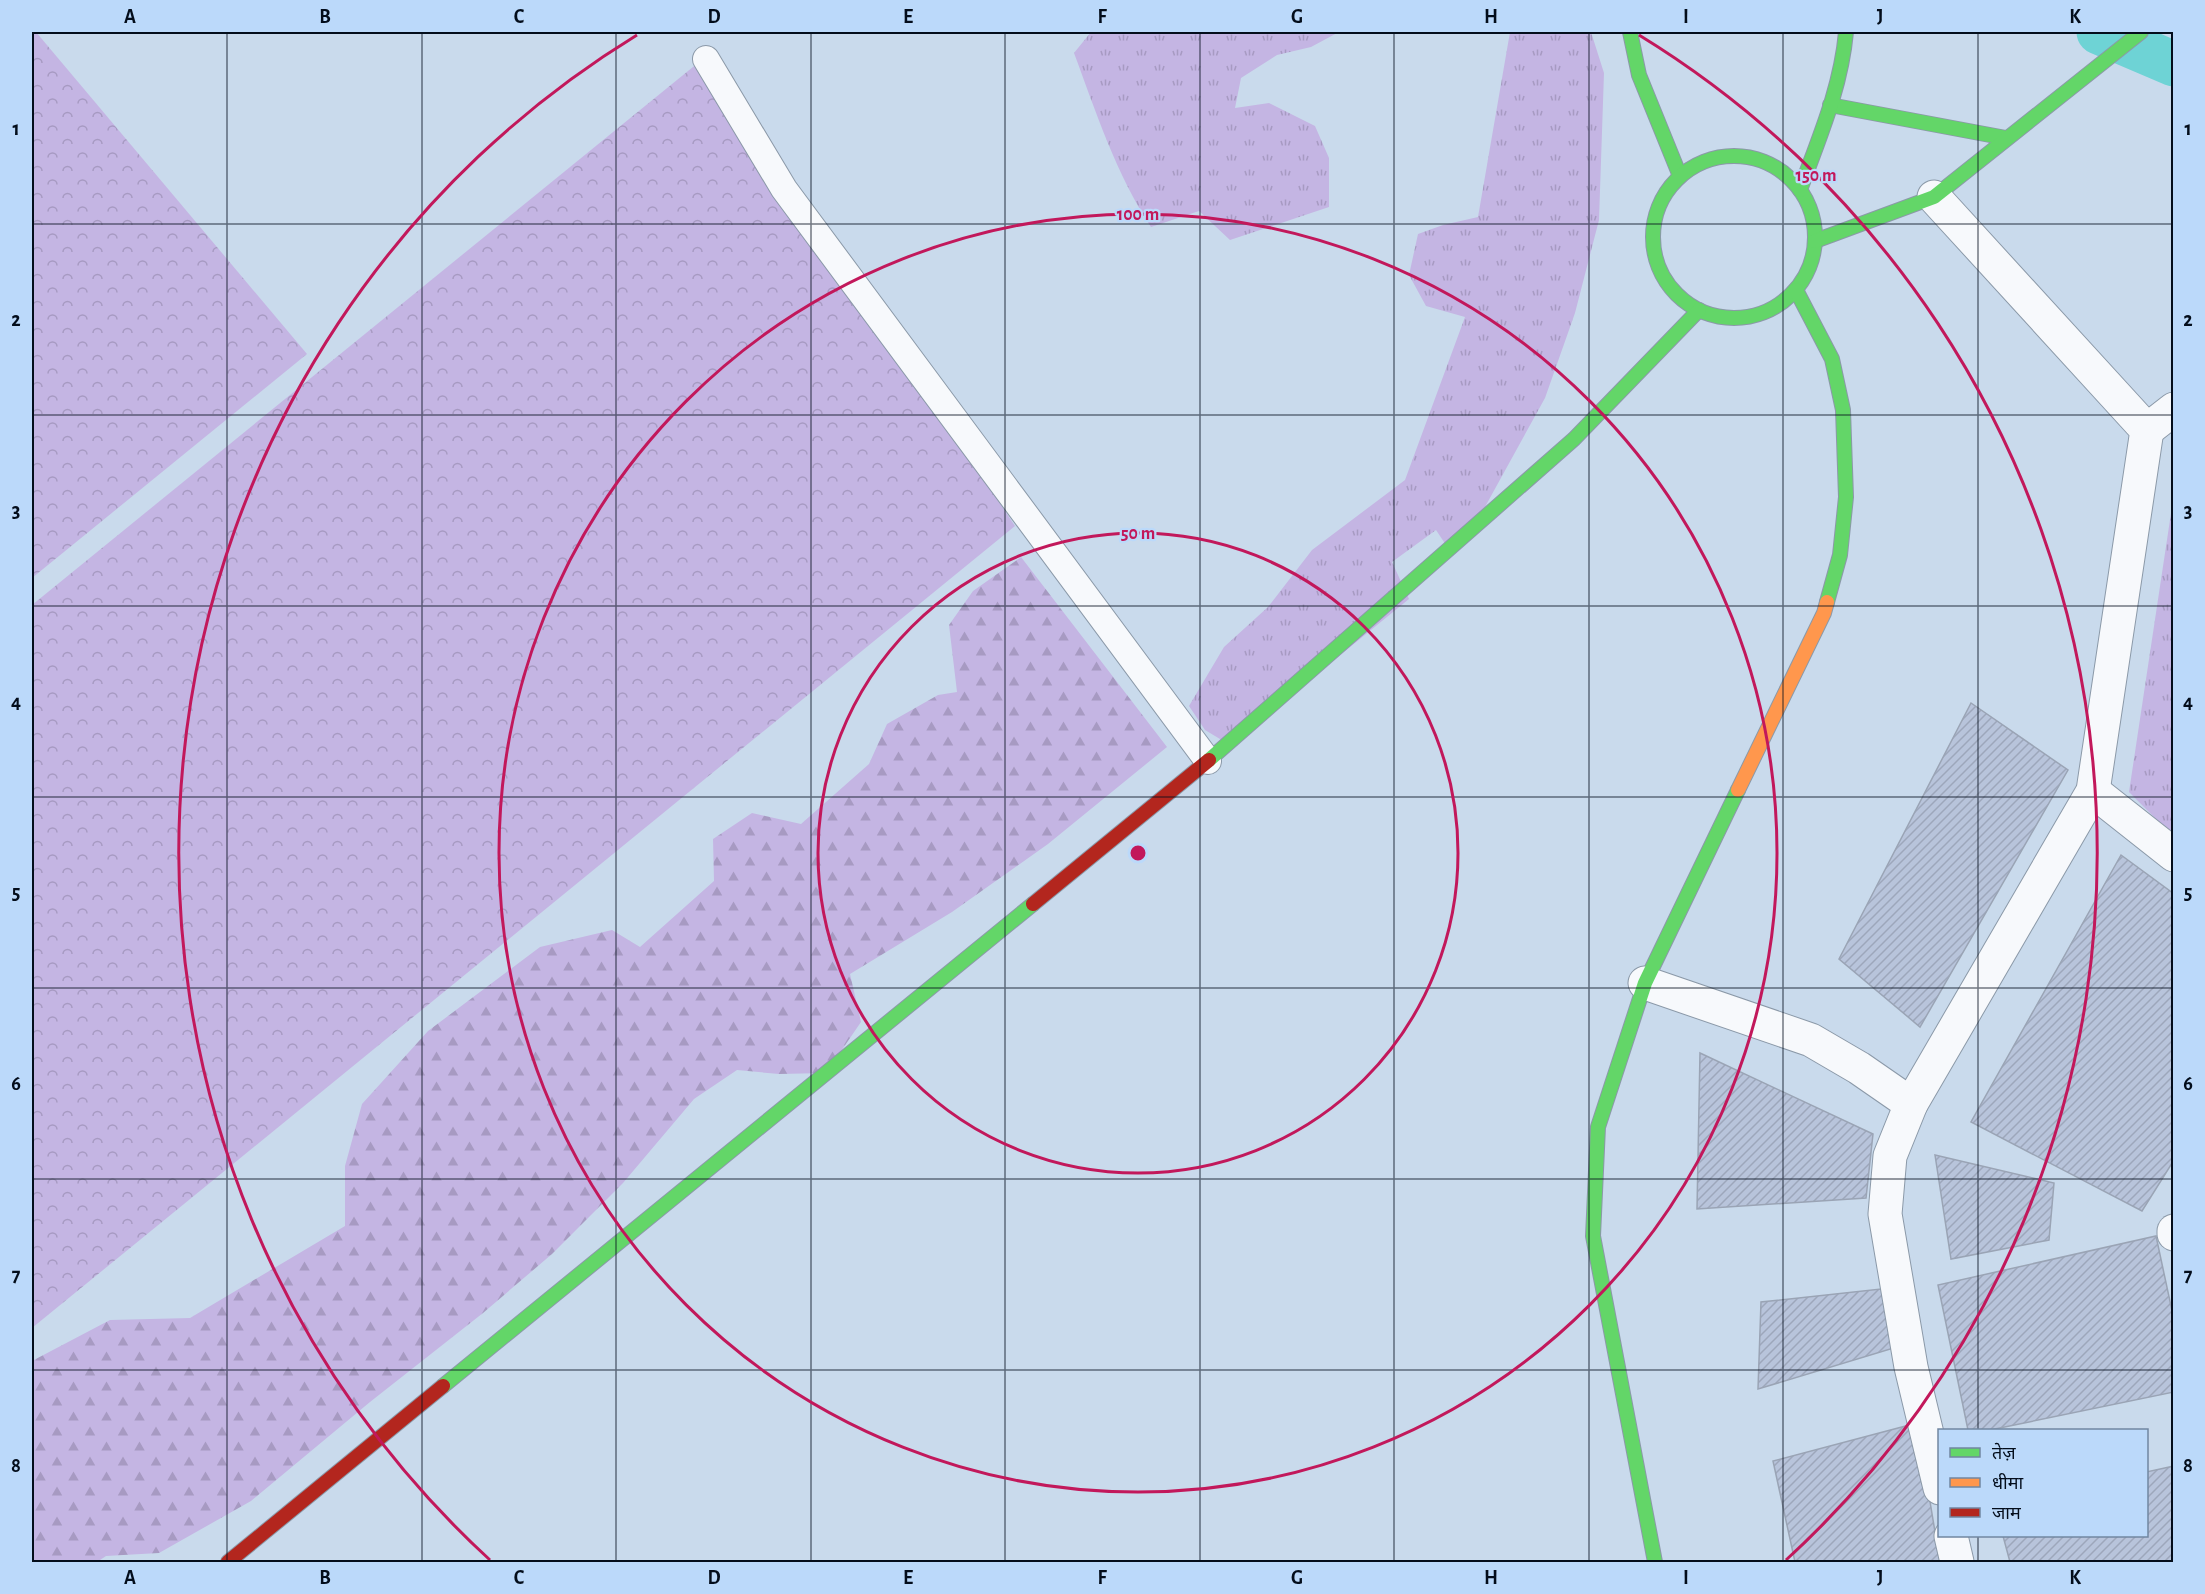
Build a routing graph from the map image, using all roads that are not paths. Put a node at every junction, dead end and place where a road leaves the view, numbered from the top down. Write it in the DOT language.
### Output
graph roads {
  1 [pos="1630,32"];
  2 [pos="1846,32"];
  3 [pos="2141,32"];
  4 [pos="706,59"];
  5 [pos="1830,105"];
  6 [pos="2006,138"];
  7 [pos="1680,176"];
  8 [pos="1800,190"];
  9 [pos="1934,197"];
  10 [pos="1815,241"];
  11 [pos="1796,290"];
  12 [pos="1699,310"];
  13 [pos="2174,409"];
  14 [pos="2147,430"];
  15 [pos="1208,761"];
  16 [pos="2092,791"];
  17 [pos="2174,855"];
  18 [pos="1645,983"];
  19 [pos="1911,1104"];
  20 [pos="1938,1480"];
  21 [pos="1951,1537"];
  22 [pos="1655,1562"];
  23 [pos="228,1563"];
  24 [pos="1957,1563"];
  1 -- 7 [label="main road"];
  2 -- 5 [label="main road"];
  3 -- 6 [label="main road"];
  4 -- 15 [label="lane"];
  5 -- 6 [label="main road"];
  5 -- 8 [label="main road"];
  6 -- 9 [label="main road"];
  7 -- 8 [label="main road"];
  7 -- 12 [label="main road"];
  8 -- 10 [label="main road"];
  9 -- 10 [label="main road"];
  9 -- 14 [label="street"];
  10 -- 11 [label="main road"];
  11 -- 12 [label="main road"];
  11 -- 18 [label="main road"];
  12 -- 15 [label="main road"];
  13 -- 14 [label="street"];
  14 -- 16 [label="street"];
  15 -- 23 [label="main road"];
  16 -- 17 [label="street"];
  16 -- 19 [label="street"];
  18 -- 19 [label="street"];
  18 -- 22 [label="main road"];
  19 -- 20 [label="street"];
  21 -- 24 [label="street"];
}
